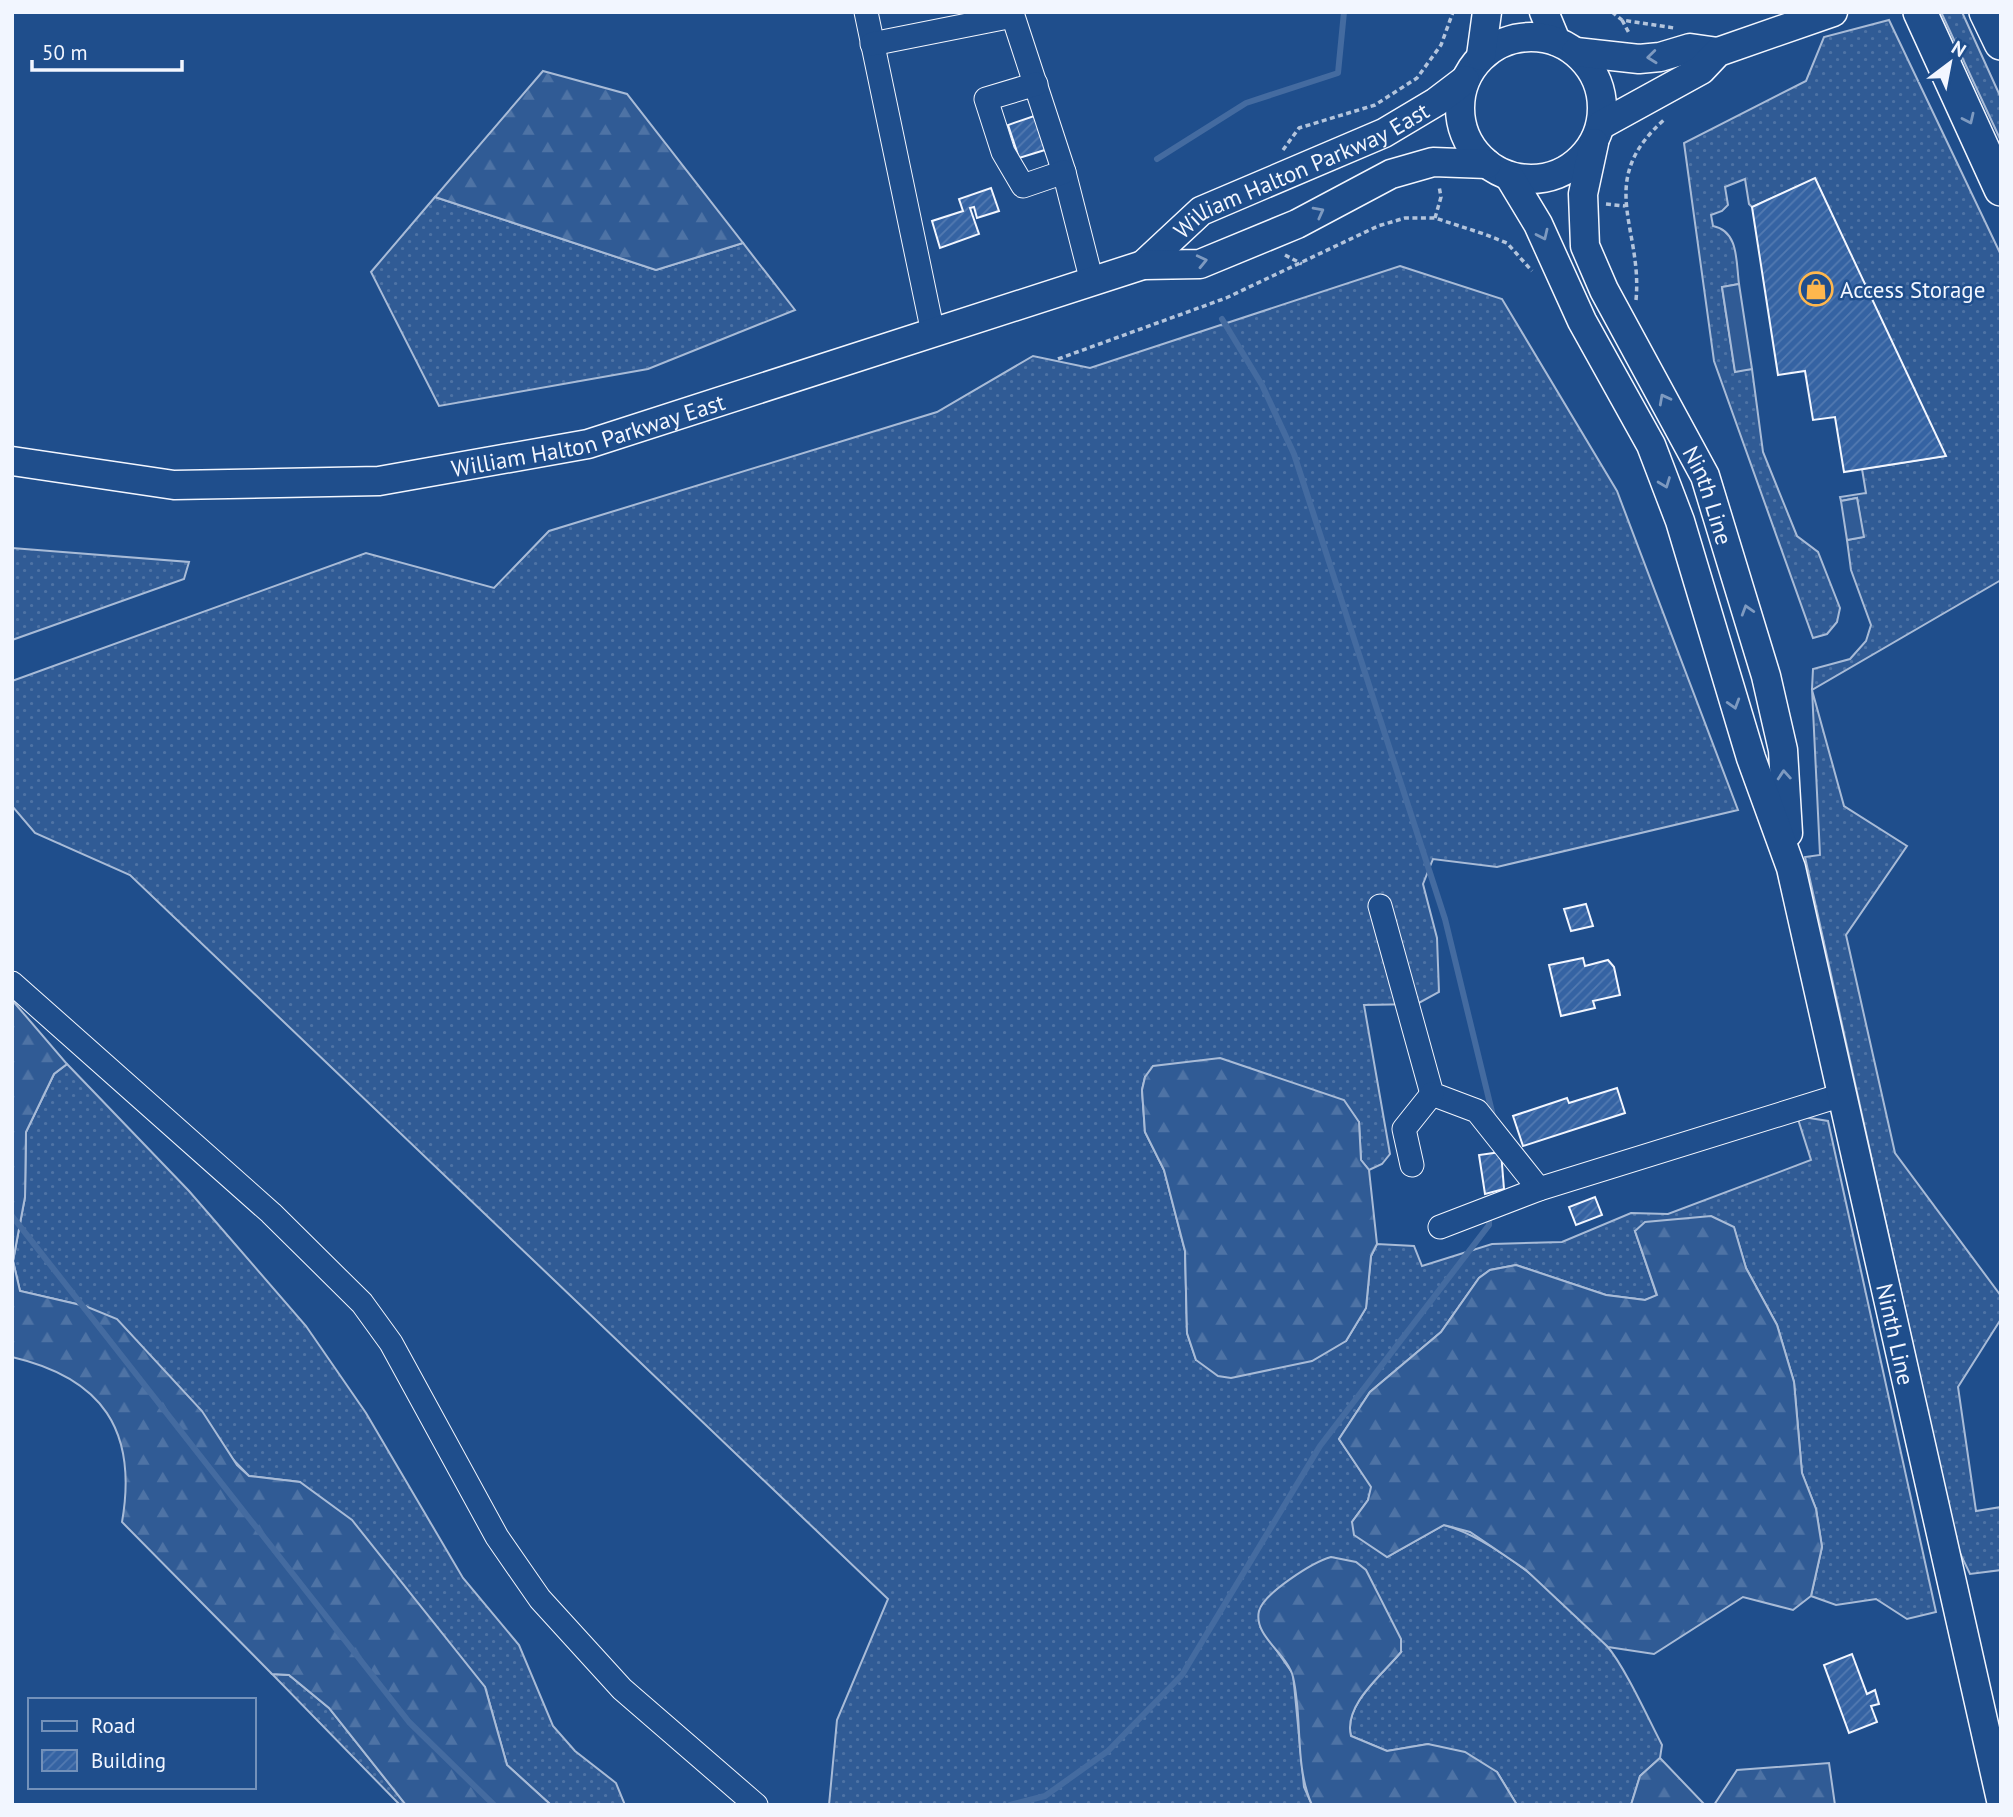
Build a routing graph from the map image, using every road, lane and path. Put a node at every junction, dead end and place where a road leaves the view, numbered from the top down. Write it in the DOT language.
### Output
graph roads {
  1 [pos="866,12"];
  2 [pos="1453,12"];
  3 [pos="1487,12"];
  4 [pos="1544,12"];
  5 [pos="1612,12"];
  6 [pos="1833,12"];
  7 [pos="1920,12"];
  8 [pos="1986,12"];
  9 [pos="1622,20"];
  10 [pos="1675,28"];
  11 [pos="1632,39"];
  12 [pos="2001,43"];
  13 [pos="872,44"];
  14 [pos="1566,46"];
  15 [pos="1718,52"];
  16 [pos="1481,56"];
  17 [pos="1465,80"];
  18 [pos="1036,84"];
  19 [pos="1669,116"];
  20 [pos="1299,128"];
  21 [pos="1598,134"];
  22 [pos="1498,170"];
  23 [pos="1064,172"];
  24 [pos="1438,178"];
  25 [pos="2001,189"];
  26 [pos="1600,204"];
  27 [pos="1625,206"];
  28 [pos="1435,218"];
  29 [pos="1143,265"];
  30 [pos="1538,281"];
  31 [pos="1092,282"];
  32 [pos="1637,291"];
  33 [pos="933,333"];
  34 [pos="1058,359"];
  35 [pos="12,461"];
  36 [pos="1791,868"];
  37 [pos="1380,906"];
  38 [pos="12,982"];
  39 [pos="1432,1094"];
  40 [pos="1842,1095"];
  41 [pos="1412,1165"];
  42 [pos="1539,1189"];
  43 [pos="1440,1227"];
  44 [pos="2001,1800"];
  45 [pos="756,1805"];
  1 -- 13 [label="lane"];
  2 -- 20 [label="path"];
  3 -- 16 [label="main road"];
  4 -- 14 [label="main road"];
  5 -- 9 [label="path"];
  6 -- 15 [label="main road"];
  7 -- 25 [label="highway, one-way"];
  8 -- 12 [label="highway"];
  9 -- 10 [label="path"];
  9 -- 11 [label="path"];
  13 -- 18 [label="lane"];
  13 -- 33 [label="lane"];
  15 -- 14 [label="main road, one-way"];
  14 -- 16 [label="main road"];
  14 -- 21 [label="main road"];
  15 -- 21 [label="main road"];
  16 -- 17 [label="main road"];
  17 -- 22 [label="main road"];
  17 -- 29 [label="main road, William Halton Parkway East"];
  18 -- 23 [label="lane"];
  18 -- 23 [label="lane"];
  19 -- 27 [label="path"];
  21 -- 22 [label="main road"];
  36 -- 21 [label="main road, Ninth Line, one-way"];
  29 -- 22 [label="main road, William Halton Parkway East, one-way"];
  22 -- 36 [label="main road, Ninth Line, one-way"];
  23 -- 31 [label="lane"];
  24 -- 28 [label="path"];
  26 -- 27 [label="path"];
  27 -- 32 [label="path"];
  28 -- 30 [label="path"];
  28 -- 34 [label="path"];
  29 -- 31 [label="main road, William Halton Parkway East"];
  31 -- 33 [label="main road, William Halton Parkway East"];
  33 -- 35 [label="main road, William Halton Parkway East"];
  36 -- 40 [label="main road, Ninth Line"];
  37 -- 39 [label="lane"];
  38 -- 45 [label="lane"];
  39 -- 41 [label="lane"];
  39 -- 42 [label="lane"];
  40 -- 42 [label="lane"];
  40 -- 44 [label="main road, Ninth Line"];
  42 -- 43 [label="lane"];
}
